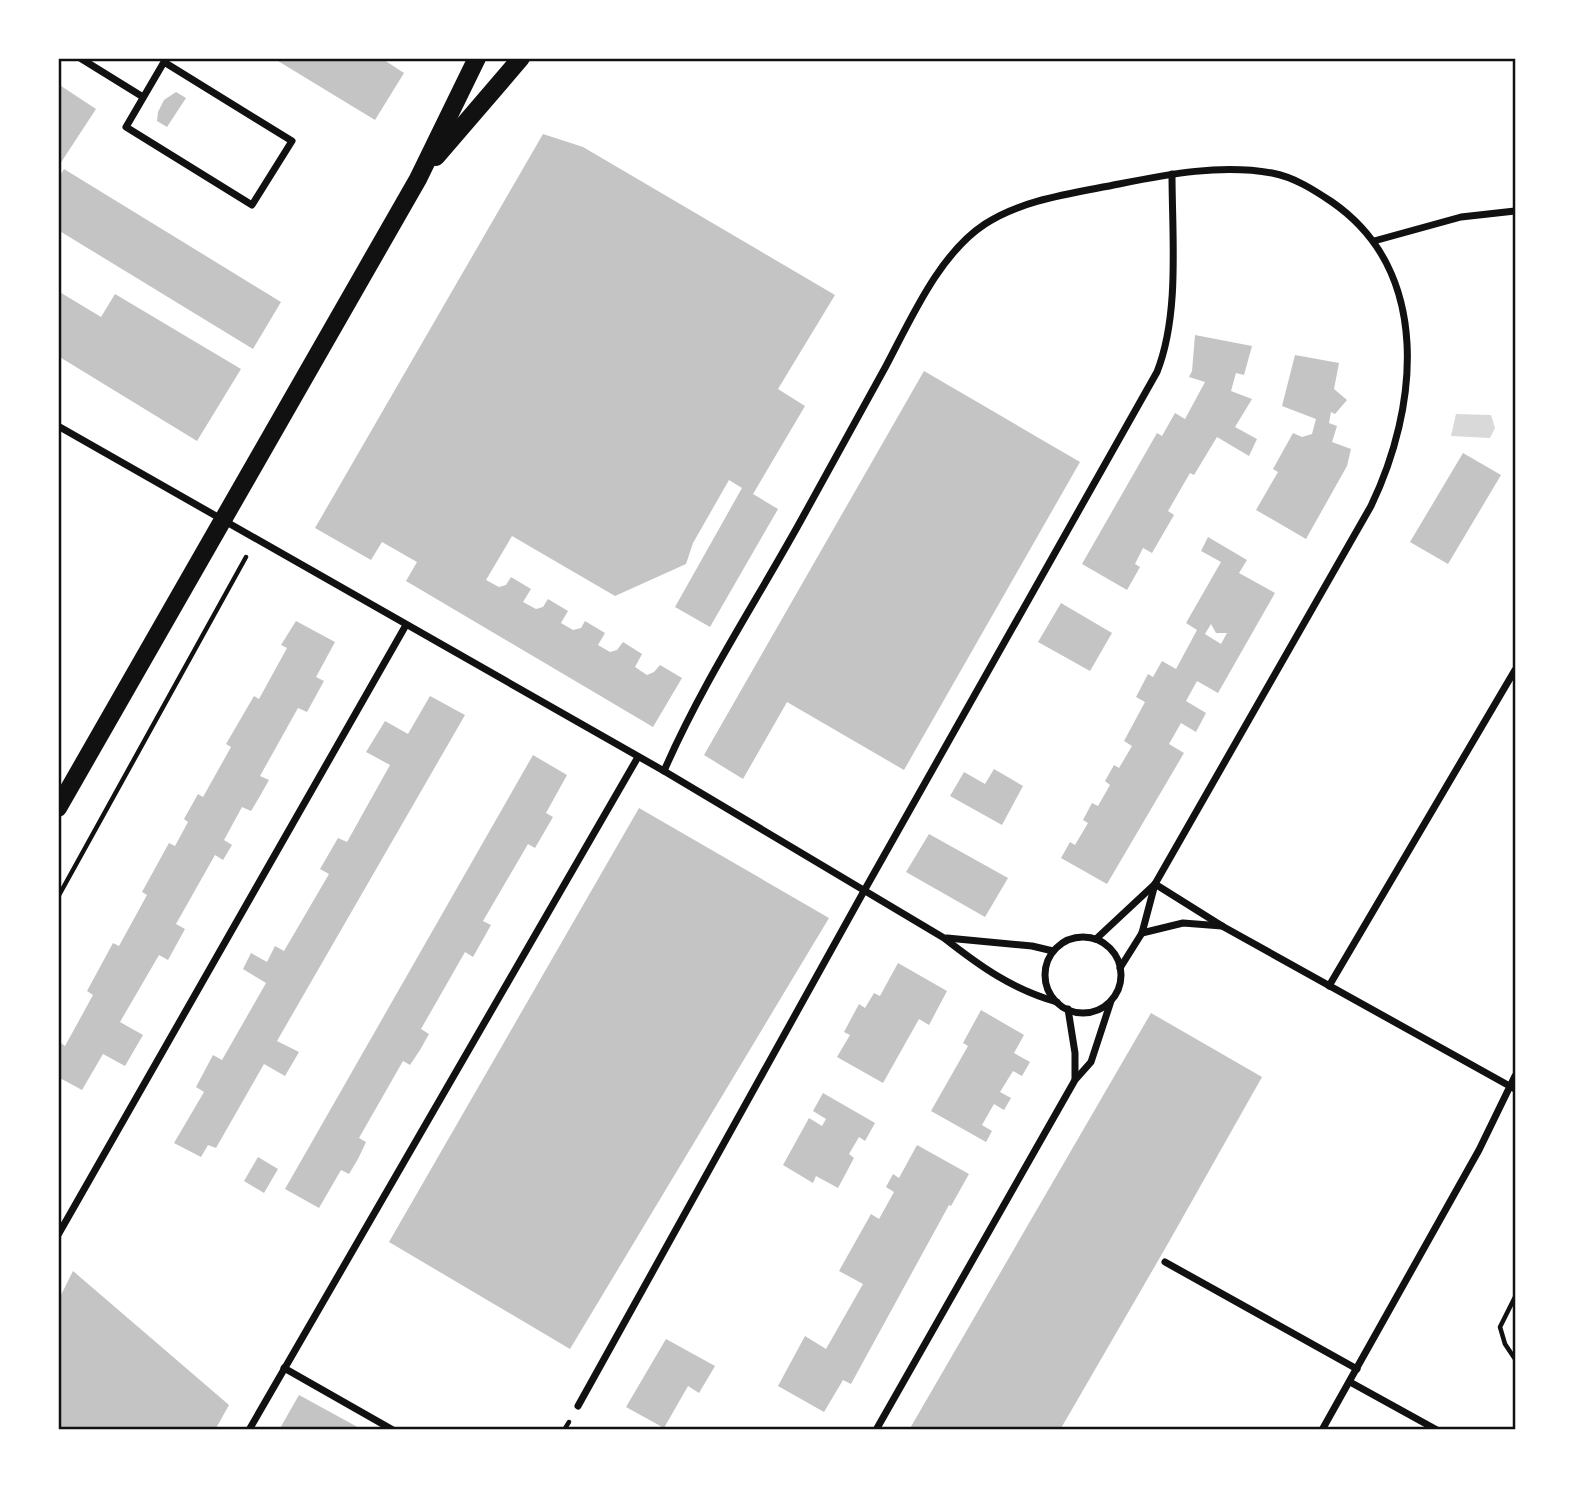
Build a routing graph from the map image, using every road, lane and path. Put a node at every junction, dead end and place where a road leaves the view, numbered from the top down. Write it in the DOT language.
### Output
graph roads {
  1 [pos="80,58"];
  2 [pos="477,58"];
  3 [pos="521,58"];
  4 [pos="143,97"];
  5 [pos="1172,174"];
  6 [pos="418,178"];
  7 [pos="1515,211"];
  8 [pos="1374,241"];
  9 [pos="58,426"];
  10 [pos="223,521"];
  11 [pos="251,537"];
  12 [pos="406,625"];
  13 [pos="1515,670"];
  14 [pos="638,757"];
  15 [pos="664,771"];
  16 [pos="58,808"];
  17 [pos="1155,884"];
  18 [pos="864,891"];
  19 [pos="58,897"];
  20 [pos="1222,926"];
  21 [pos="1142,933"];
  22 [pos="944,938"];
  23 [pos="1096,939"];
  24 [pos="1054,951"];
  25 [pos="1121,968"];
  26 [pos="1329,986"];
  27 [pos="1111,1001"];
  28 [pos="1057,1002"];
  29 [pos="1068,1009"];
  30 [pos="1515,1076"];
  31 [pos="1074,1080"];
  32 [pos="1513,1087"];
  33 [pos="58,1235"];
  34 [pos="1165,1262"];
  35 [pos="1515,1297"];
  36 [pos="1515,1359"];
  37 [pos="284,1368"];
  38 [pos="1357,1369"];
  39 [pos="1350,1382"];
  40 [pos="578,1406"];
  41 [pos="249,1430"];
  42 [pos="393,1430"];
  43 [pos="876,1430"];
  44 [pos="1322,1430"];
  45 [pos="1437,1430"];
  1 -- 4 [label="street"];
  2 -- 6 [label="main road"];
  3 -- 6 [label="main road"];
  4 -- 4 [label="street"];
  5 -- 8 [label="street"];
  5 -- 15 [label="street"];
  5 -- 18 [label="street"];
  6 -- 10 [label="main road"];
  7 -- 8 [label="street"];
  8 -- 17 [label="street"];
  9 -- 10 [label="street"];
  10 -- 11 [label="street"];
  10 -- 16 [label="main road"];
  11 -- 12 [label="street"];
  11 -- 19 [label="path"];
  12 -- 14 [label="street"];
  12 -- 33 [label="street"];
  13 -- 26 [label="street"];
  14 -- 15 [label="street"];
  14 -- 37 [label="street"];
  15 -- 18 [label="street"];
  17 -- 20 [label="street"];
  17 -- 21 [label="street"];
  17 -- 23 [label="street"];
  18 -- 22 [label="street"];
  18 -- 40 [label="street"];
  20 -- 21 [label="street"];
  20 -- 26 [label="street"];
  21 -- 25 [label="street"];
  22 -- 24 [label="street"];
  22 -- 28 [label="street"];
  23 -- 24 [label="street"];
  23 -- 25 [label="street"];
  24 -- 28 [label="street"];
  25 -- 27 [label="street"];
  26 -- 32 [label="street"];
  27 -- 29 [label="street"];
  27 -- 31 [label="street"];
  28 -- 29 [label="street"];
  29 -- 31 [label="street"];
  30 -- 32 [label="street"];
  31 -- 43 [label="street"];
  32 -- 38 [label="street"];
  34 -- 38 [label="street"];
  35 -- 36 [label="path"];
  37 -- 41 [label="street"];
  37 -- 42 [label="street"];
  38 -- 39 [label="street"];
  39 -- 44 [label="street"];
  39 -- 45 [label="street"];
}
